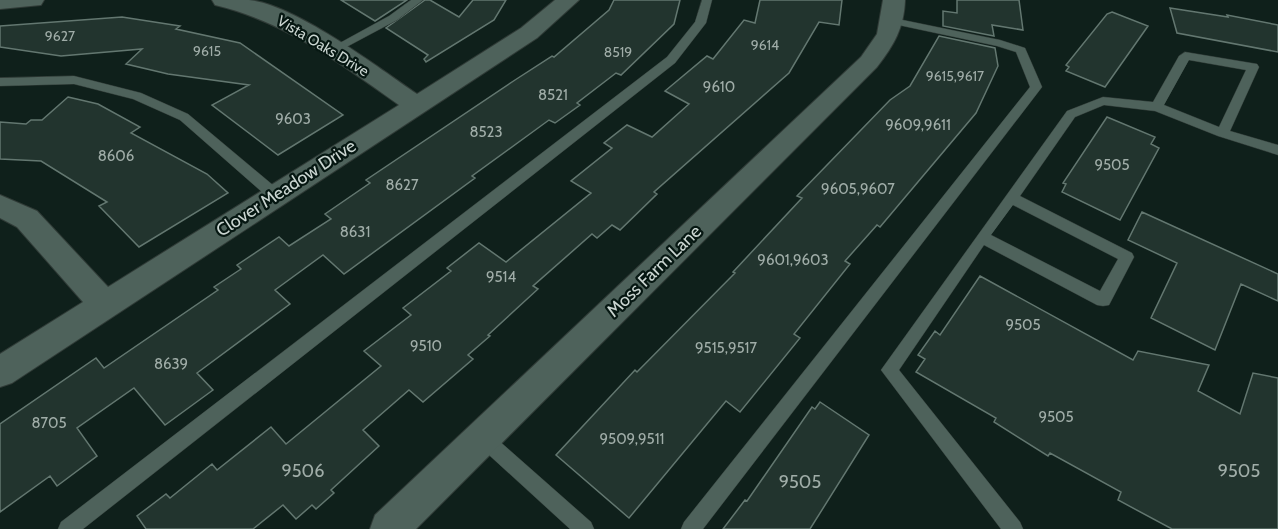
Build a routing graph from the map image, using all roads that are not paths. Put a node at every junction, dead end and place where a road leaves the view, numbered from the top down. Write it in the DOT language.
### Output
graph roads {
  1 [pos="33,0"];
  2 [pos="223,0"];
  3 [pos="418,0"];
  4 [pos="568,0"];
  5 [pos="707,0"];
  6 [pos="0,3"];
  7 [pos="893,11"];
  8 [pos="333,50"];
  9 [pos="0,82"];
  10 [pos="416,105"];
  11 [pos="1157,106"];
  12 [pos="1223,133"];
  13 [pos="1278,150"];
  14 [pos="275,195"];
  15 [pos="1011,198"];
  16 [pos="0,206"];
  17 [pos="982,237"];
  18 [pos="105,305"];
  19 [pos="0,372"];
  20 [pos="483,438"];
  21 [pos="68,529"];
  22 [pos="389,529"];
  23 [pos="584,529"];
  24 [pos="691,529"];
  25 [pos="1013,529"];
  1 -- 6 [label="street"];
  2 -- 8 [label="street, Vista Oaks Drive"];
  3 -- 8 [label="lane"];
  4 -- 10 [label="street, Clover Meadow Drive"];
  5 -- 21 [label="lane"];
  7 -- 20 [label="street, Moss Farm Lane"];
  7 -- 24 [label="lane"];
  8 -- 10 [label="street, Vista Oaks Drive"];
  9 -- 14 [label="lane"];
  10 -- 14 [label="street, Clover Meadow Drive"];
  11 -- 12 [label="lane"];
  11 -- 12 [label="lane"];
  11 -- 15 [label="lane"];
  12 -- 13 [label="lane"];
  14 -- 18 [label="street, Clover Meadow Drive"];
  15 -- 17 [label="lane"];
  15 -- 17 [label="lane"];
  16 -- 18 [label="street"];
  17 -- 25 [label="lane"];
  18 -- 19 [label="street, Clover Meadow Drive"];
  20 -- 22 [label="street, Moss Farm Lane"];
  20 -- 23 [label="lane"];
}
